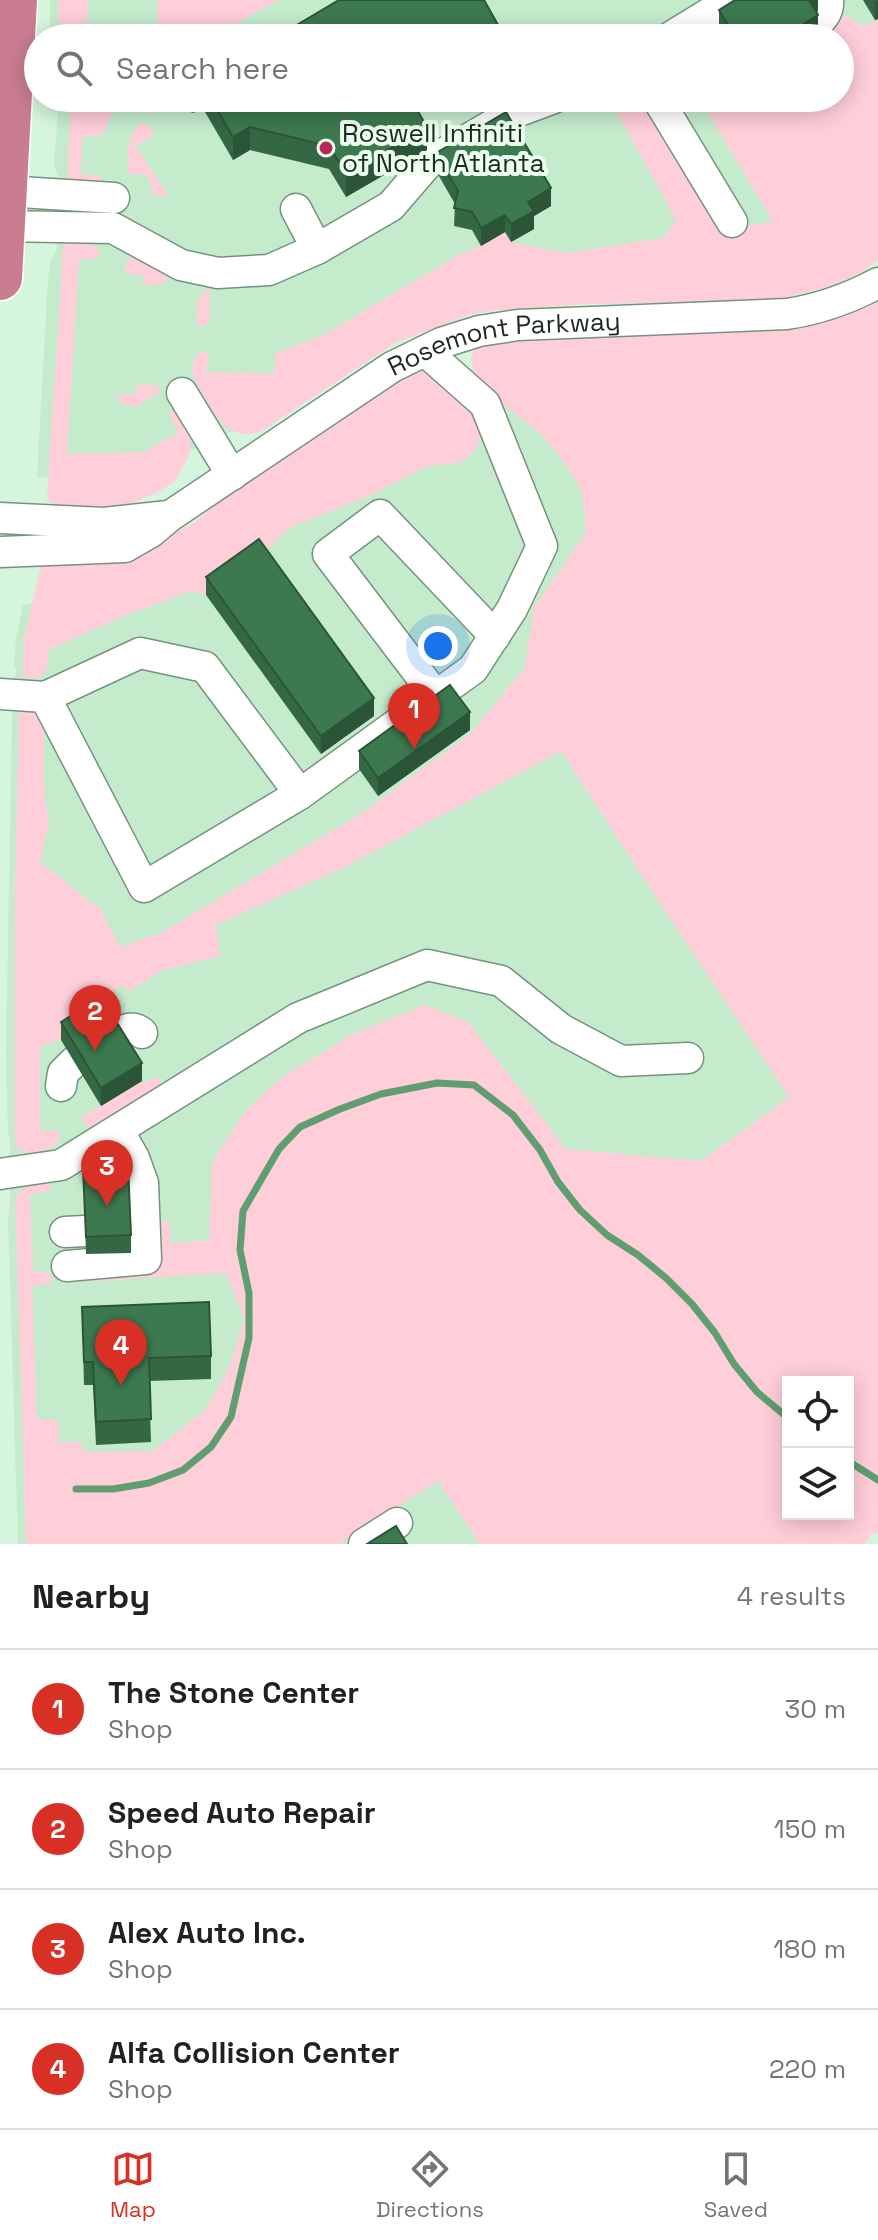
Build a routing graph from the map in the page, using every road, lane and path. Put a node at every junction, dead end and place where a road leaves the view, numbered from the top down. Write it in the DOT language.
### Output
graph roads {
  1 [pos="15,0"];
  2 [pos="731,0"];
  3 [pos="692,24"];
  4 [pos="516,112"];
  5 [pos="675,112"];
  6 [pos="114,198"];
  7 [pos="296,209"];
  8 [pos="3,210"];
  9 [pos="732,222"];
  10 [pos="317,249"];
  11 [pos="0,278"];
  12 [pos="878,283"];
  13 [pos="425,351"];
  14 [pos="182,393"];
  15 [pos="232,475"];
  16 [pos="170,516"];
  17 [pos="0,518"];
  18 [pos="0,552"];
  19 [pos="495,636"];
  20 [pos="0,694"];
  21 [pos="436,696"];
  22 [pos="45,697"];
  23 [pos="300,794"];
  24 [pos="688,1058"];
  25 [pos="118,1130"];
  26 [pos="0,1174"];
  27 [pos="67,1266"];
  28 [pos="397,1523"];
  29 [pos="364,1544"];
  1 -- 8 [label="highway"];
  2 -- 3 [label="street"];
  4 -- 10 [label="street"];
  5 -- 9 [label="street"];
  6 -- 8 [label="street"];
  7 -- 10 [label="street"];
  8 -- 10 [label="street"];
  8 -- 11 [label="highway"];
  12 -- 13 [label="street, Rosemont Parkway"];
  13 -- 15 [label="street, Rosemont Parkway"];
  13 -- 19 [label="street"];
  14 -- 15 [label="street"];
  15 -- 16 [label="street, Rosemont Parkway"];
  16 -- 17 [label="street, Rosemont Parkway"];
  16 -- 18 [label="street, Rosemont Parkway"];
  19 -- 21 [label="street"];
  19 -- 21 [label="street"];
  20 -- 22 [label="street"];
  21 -- 23 [label="street"];
  22 -- 23 [label="street"];
  22 -- 23 [label="street"];
  24 -- 25 [label="street"];
  25 -- 26 [label="street"];
  25 -- 27 [label="street"];
  28 -- 29 [label="street"];
}
